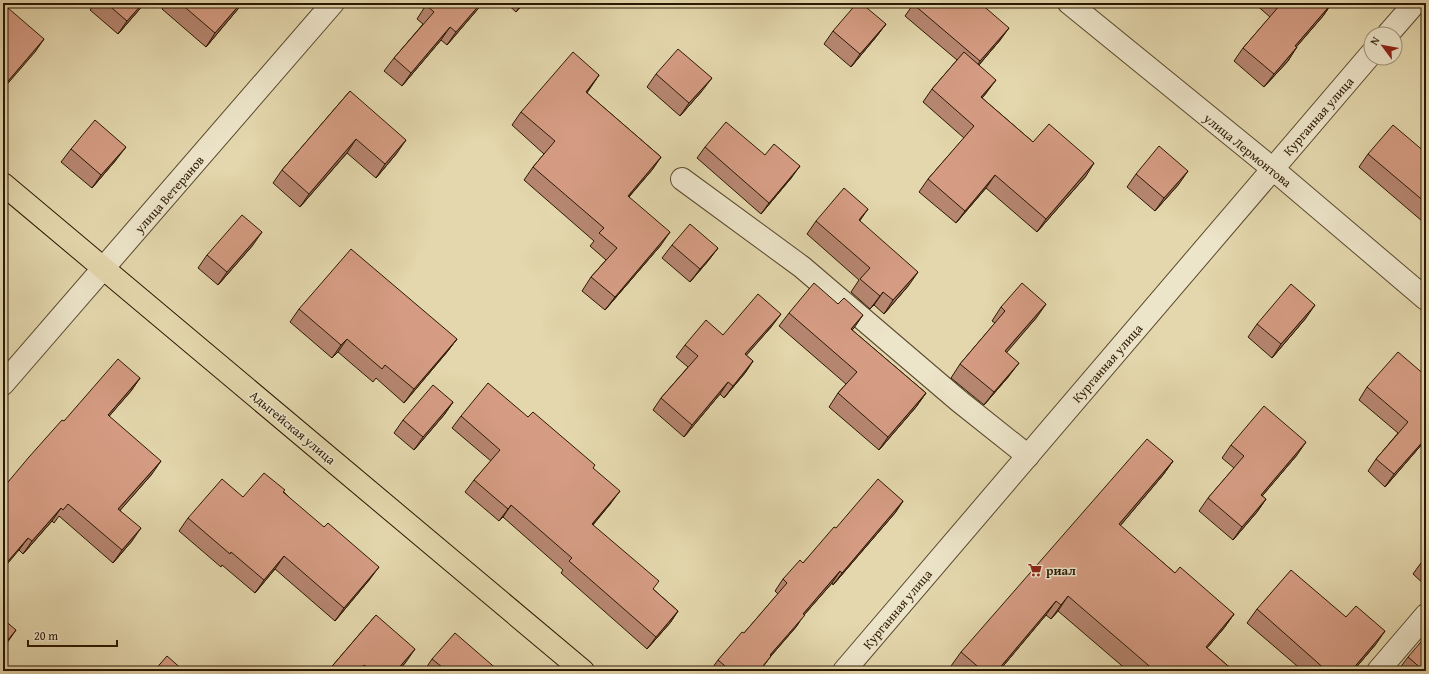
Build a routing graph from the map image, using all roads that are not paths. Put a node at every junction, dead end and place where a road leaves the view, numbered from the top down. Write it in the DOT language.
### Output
graph roads {
  1 [pos="333,3"];
  2 [pos="1069,3"];
  3 [pos="1415,3"];
  4 [pos="1395,26"];
  5 [pos="1363,63"];
  6 [pos="1272,169"];
  7 [pos="682,178"];
  8 [pos="3,184"];
  9 [pos="104,268"];
  10 [pos="1426,299"];
  11 [pos="3,384"];
  12 [pos="1028,456"];
  13 [pos="1426,615"];
  14 [pos="582,671"];
  15 [pos="844,671"];
  16 [pos="1378,671"];
  1 -- 9 [label="street, улица Ветеранов"];
  2 -- 6 [label="street, улица Лермонтова"];
  3 -- 4 [label="street"];
  5 -- 6 [label="street, Курганная улица"];
  6 -- 10 [label="street, улица Лермонтова"];
  6 -- 12 [label="street, Курганная улица"];
  7 -- 12 [label="street"];
  8 -- 9 [label="main road, Адыгейская улица"];
  9 -- 11 [label="street, улица Ветеранов"];
  9 -- 14 [label="main road, Адыгейская улица"];
  12 -- 15 [label="street, Курганная улица"];
  13 -- 16 [label="street"];
}
